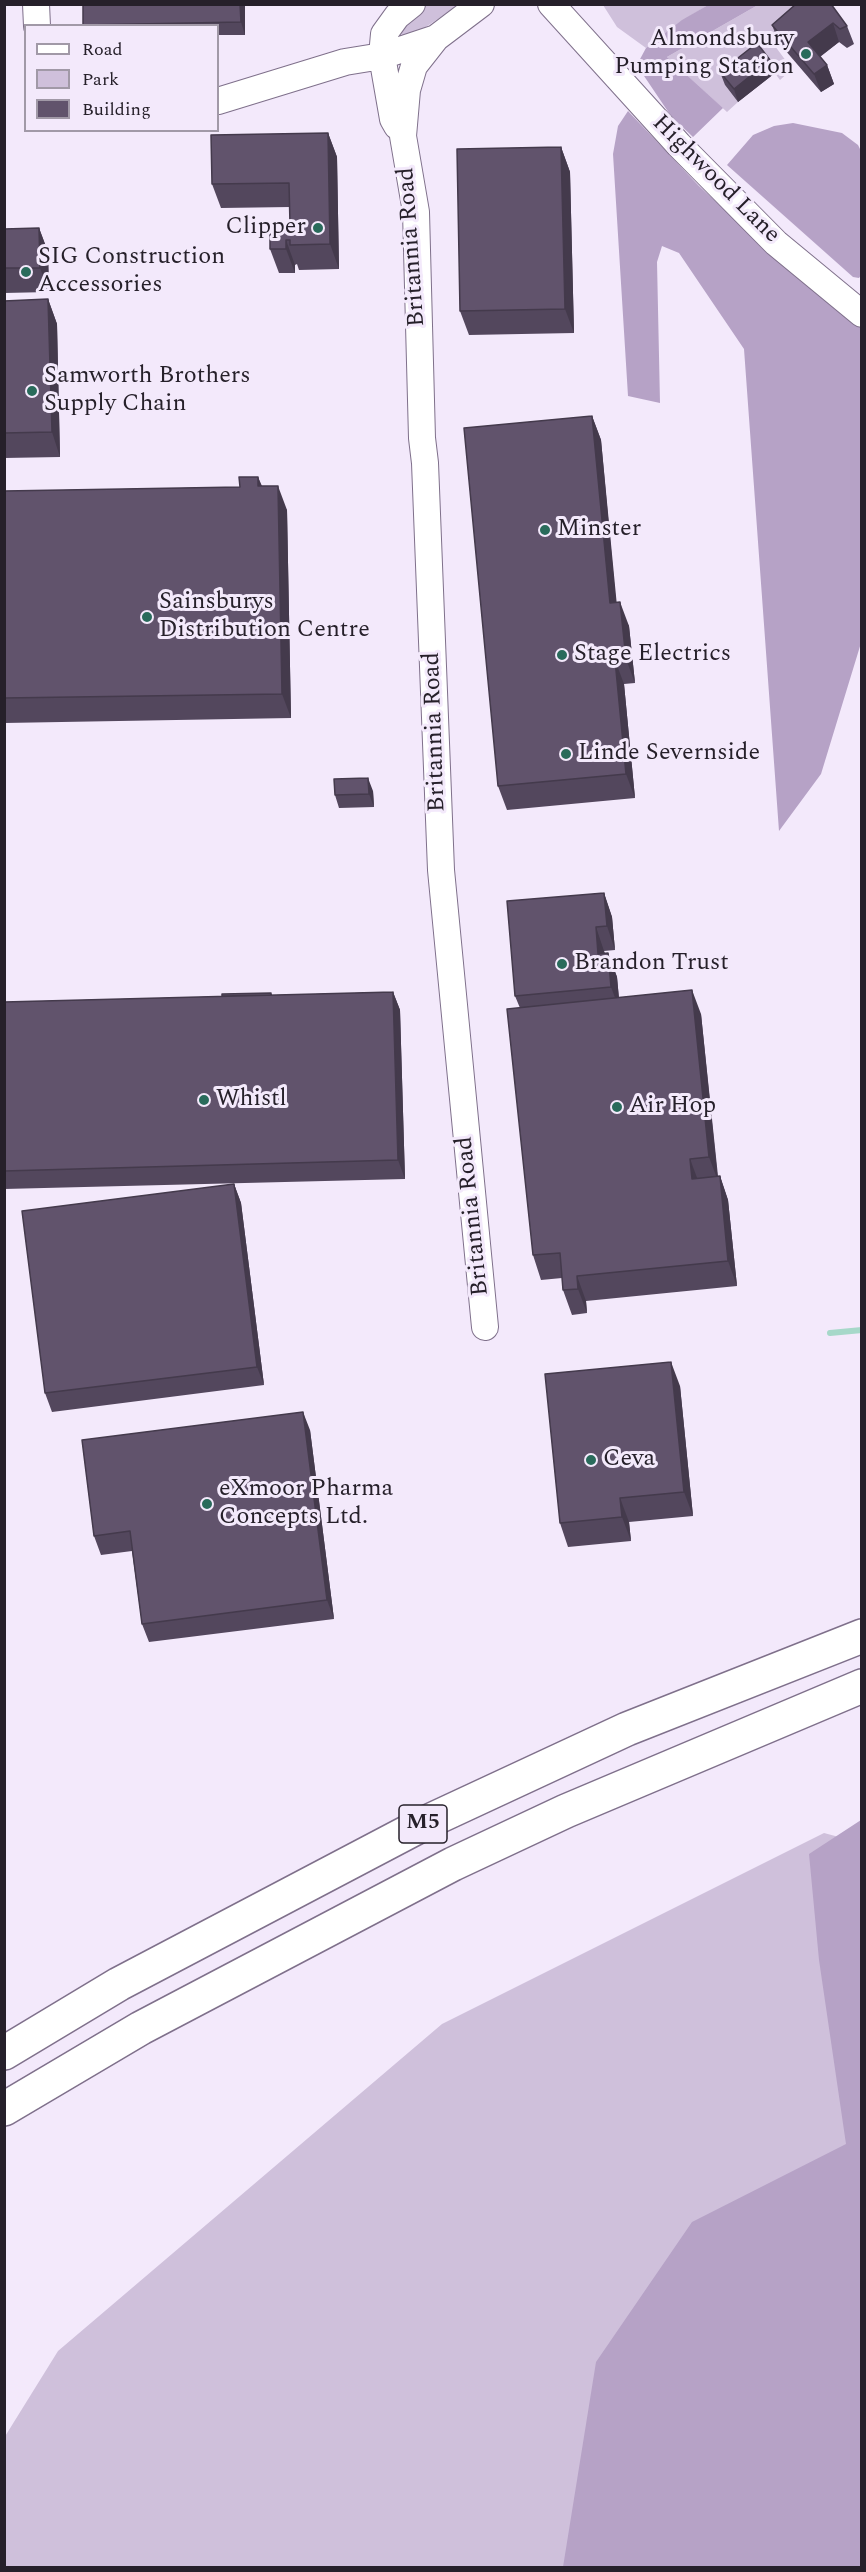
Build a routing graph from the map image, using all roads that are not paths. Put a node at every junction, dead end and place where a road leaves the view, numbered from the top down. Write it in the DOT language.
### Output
graph roads {
  1 [pos="36,4"];
  2 [pos="412,4"];
  3 [pos="482,4"];
  4 [pos="533,4"];
  5 [pos="551,4"];
  6 [pos="38,24"];
  7 [pos="578,36"];
  8 [pos="436,38"];
  9 [pos="382,56"];
  10 [pos="219,101"];
  11 [pos="403,136"];
  12 [pos="861,314"];
  13 [pos="485,1327"];
  14 [pos="861,1636"];
  15 [pos="861,1686"];
  16 [pos="4,2053"];
  17 [pos="4,2109"];
  1 -- 6 [label="street"];
  2 -- 9 [label="street, Britannia Road"];
  3 -- 8 [label="street, Britannia Road"];
  4 -- 7 [label="street, Highwood Lane"];
  5 -- 7 [label="street, Highwood Lane"];
  7 -- 12 [label="street, Highwood Lane"];
  8 -- 9 [label="street, Britannia Road"];
  8 -- 11 [label="street, Britannia Road"];
  9 -- 10 [label="street"];
  9 -- 11 [label="street, Britannia Road"];
  11 -- 13 [label="street, Britannia Road"];
  14 -- 16 [label="highway, M5"];
  15 -- 17 [label="highway, M5"];
}
